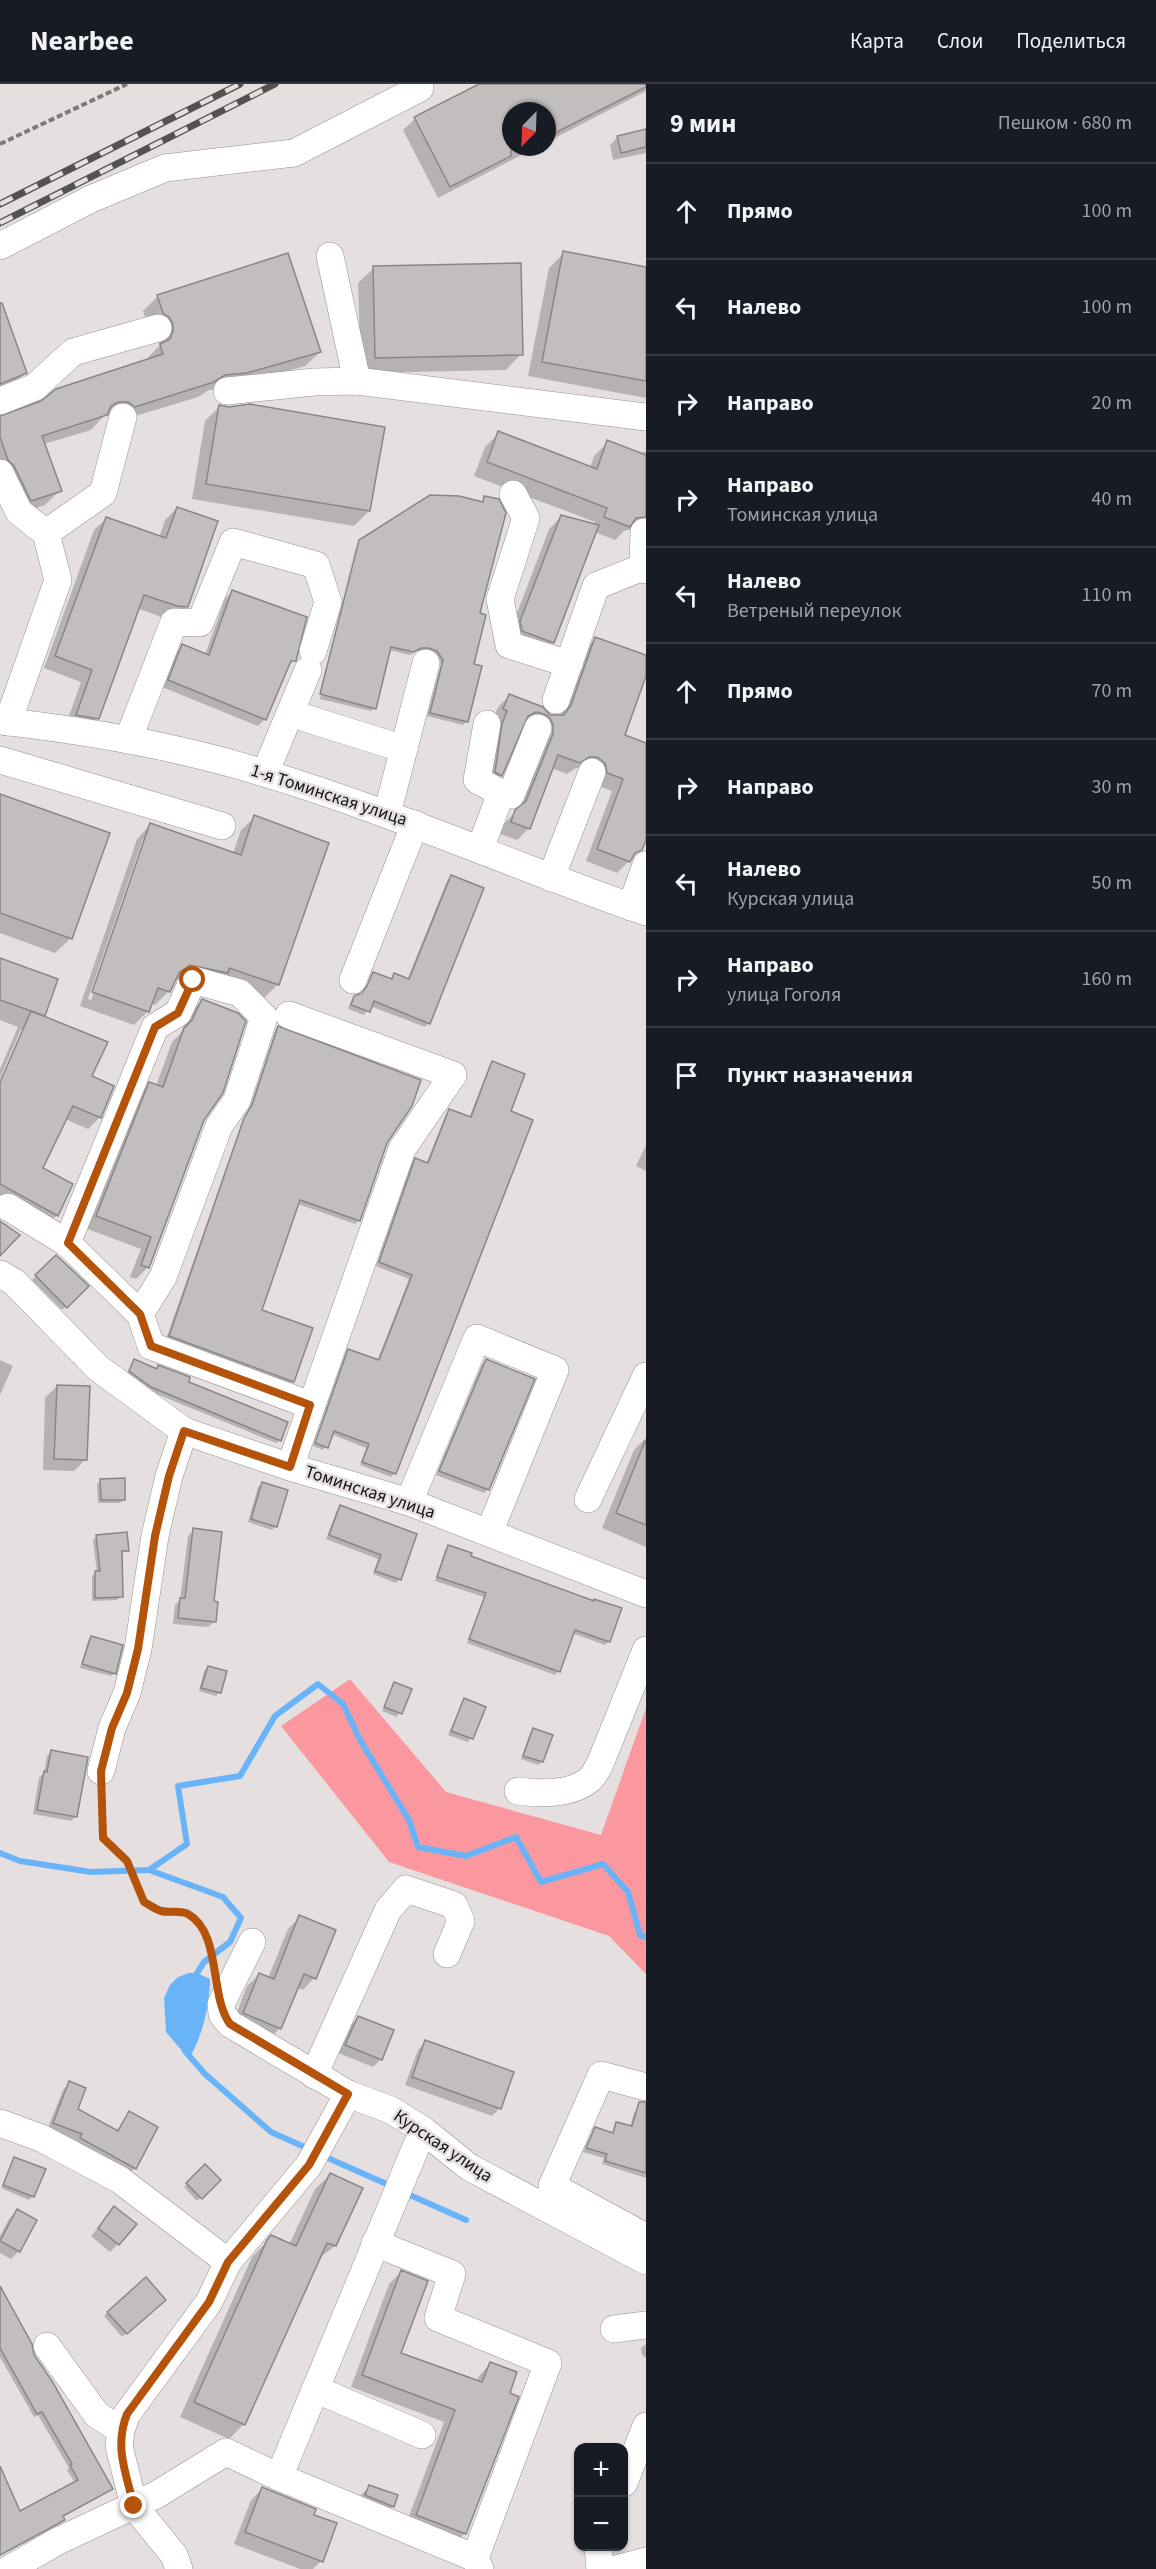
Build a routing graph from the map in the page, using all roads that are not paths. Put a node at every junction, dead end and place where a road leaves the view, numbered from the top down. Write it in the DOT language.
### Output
graph roads {
  1 [pos="420,88"];
  2 [pos="0,246"];
  3 [pos="330,256"];
  4 [pos="158,328"];
  5 [pos="357,381"];
  6 [pos="227,391"];
  7 [pos="0,401"];
  8 [pos="123,417"];
  9 [pos="646,417"];
  10 [pos="0,473"];
  11 [pos="513,494"];
  12 [pos="644,532"];
  13 [pos="46,533"];
  14 [pos="645,569"];
  15 [pos="426,663"];
  16 [pos="568,664"];
  17 [pos="556,700"];
  18 [pos="305,718"];
  19 [pos="4,722"];
  20 [pos="487,724"];
  21 [pos="538,728"];
  22 [pos="128,740"];
  23 [pos="404,749"];
  24 [pos="0,760"];
  25 [pos="592,772"];
  26 [pos="265,773"];
  27 [pos="501,793"];
  28 [pos="387,814"];
  29 [pos="415,824"];
  30 [pos="222,826"];
  31 [pos="480,849"];
  32 [pos="646,865"];
  33 [pos="551,878"];
  34 [pos="638,910"];
  35 [pos="353,980"];
  36 [pos="289,1015"];
  37 [pos="8,1207"];
  38 [pos="68,1243"];
  39 [pos="0,1274"];
  40 [pos="140,1314"];
  41 [pos="646,1376"];
  42 [pos="310,1405"];
  43 [pos="184,1431"];
  44 [pos="290,1467"];
  45 [pos="588,1499"];
  46 [pos="409,1502"];
  47 [pos="489,1533"];
  48 [pos="646,1594"];
  49 [pos="646,1650"];
  50 [pos="101,1771"];
  51 [pos="518,1791"];
  52 [pos="252,1942"];
  53 [pos="447,1954"];
  54 [pos="314,2075"];
  55 [pos="646,2087"];
  56 [pos="348,2094"];
  57 [pos="0,2123"];
  58 [pos="423,2130"];
  59 [pos="646,2237"];
  60 [pos="375,2243"];
  61 [pos="646,2261"];
  62 [pos="228,2262"];
  63 [pos="646,2325"];
  64 [pos="614,2329"];
  65 [pos="47,2346"];
  66 [pos="315,2389"];
  67 [pos="646,2426"];
  68 [pos="121,2430"];
  69 [pos="422,2435"];
  70 [pos="628,2473"];
  71 [pos="279,2476"];
  72 [pos="134,2506"];
  73 [pos="598,2551"];
  74 [pos="646,2561"];
  75 [pos="477,2564"];
  76 [pos="9,2569"];
  77 [pos="179,2569"];
  78 [pos="600,2569"];
  79 [pos="616,2569"];
  1 -- 2 [label="street"];
  3 -- 5 [label="street"];
  4 -- 7 [label="street"];
  5 -- 6 [label="street"];
  5 -- 9 [label="street"];
  8 -- 13 [label="street"];
  10 -- 13 [label="street"];
  11 -- 16 [label="street"];
  12 -- 14 [label="street"];
  13 -- 19 [label="street"];
  14 -- 16 [label="street"];
  15 -- 23 [label="street"];
  16 -- 17 [label="street"];
  18 -- 23 [label="street"];
  19 -- 22 [label="street, 1-я Томинская улица"];
  20 -- 27 [label="street"];
  21 -- 27 [label="street"];
  22 -- 26 [label="street, 1-я Томинская улица"];
  22 -- 26 [label="street"];
  23 -- 28 [label="street"];
  24 -- 30 [label="street"];
  25 -- 33 [label="street"];
  26 -- 28 [label="street, 1-я Томинская улица"];
  27 -- 31 [label="street"];
  28 -- 29 [label="street, 1-я Томинская улица"];
  29 -- 31 [label="street, 1-я Томинская улица"];
  29 -- 35 [label="street"];
  31 -- 33 [label="street, 1-я Томинская улица"];
  32 -- 34 [label="street"];
  33 -- 34 [label="street, 1-я Томинская улица"];
  36 -- 42 [label="street"];
  37 -- 38 [label="street"];
  38 -- 40 [label="street"];
  38 -- 40 [label="street"];
  39 -- 43 [label="street, Томинская улица"];
  40 -- 42 [label="street"];
  41 -- 45 [label="street"];
  42 -- 44 [label="street"];
  43 -- 44 [label="street, Томинская улица"];
  43 -- 50 [label="street"];
  44 -- 46 [label="street, Томинская улица"];
  46 -- 47 [label="street, Томинская улица"];
  46 -- 47 [label="street"];
  47 -- 48 [label="street, Томинская улица"];
  49 -- 51 [label="street"];
  52 -- 54 [label="street, Курская улица"];
  53 -- 54 [label="street"];
  54 -- 56 [label="street, Курская улица"];
  55 -- 59 [label="street"];
  56 -- 58 [label="street, Курская улица"];
  56 -- 62 [label="street"];
  57 -- 62 [label="street"];
  58 -- 60 [label="street"];
  58 -- 61 [label="street, Курская улица"];
  60 -- 66 [label="street"];
  60 -- 75 [label="street"];
  62 -- 68 [label="street"];
  63 -- 64 [label="street"];
  65 -- 68 [label="street"];
  66 -- 69 [label="street"];
  66 -- 71 [label="street"];
  67 -- 70 [label="street"];
  68 -- 72 [label="street"];
  71 -- 72 [label="street"];
  71 -- 75 [label="street"];
  72 -- 76 [label="street"];
  72 -- 77 [label="street"];
  73 -- 78 [label="street"];
  74 -- 79 [label="street"];
}
